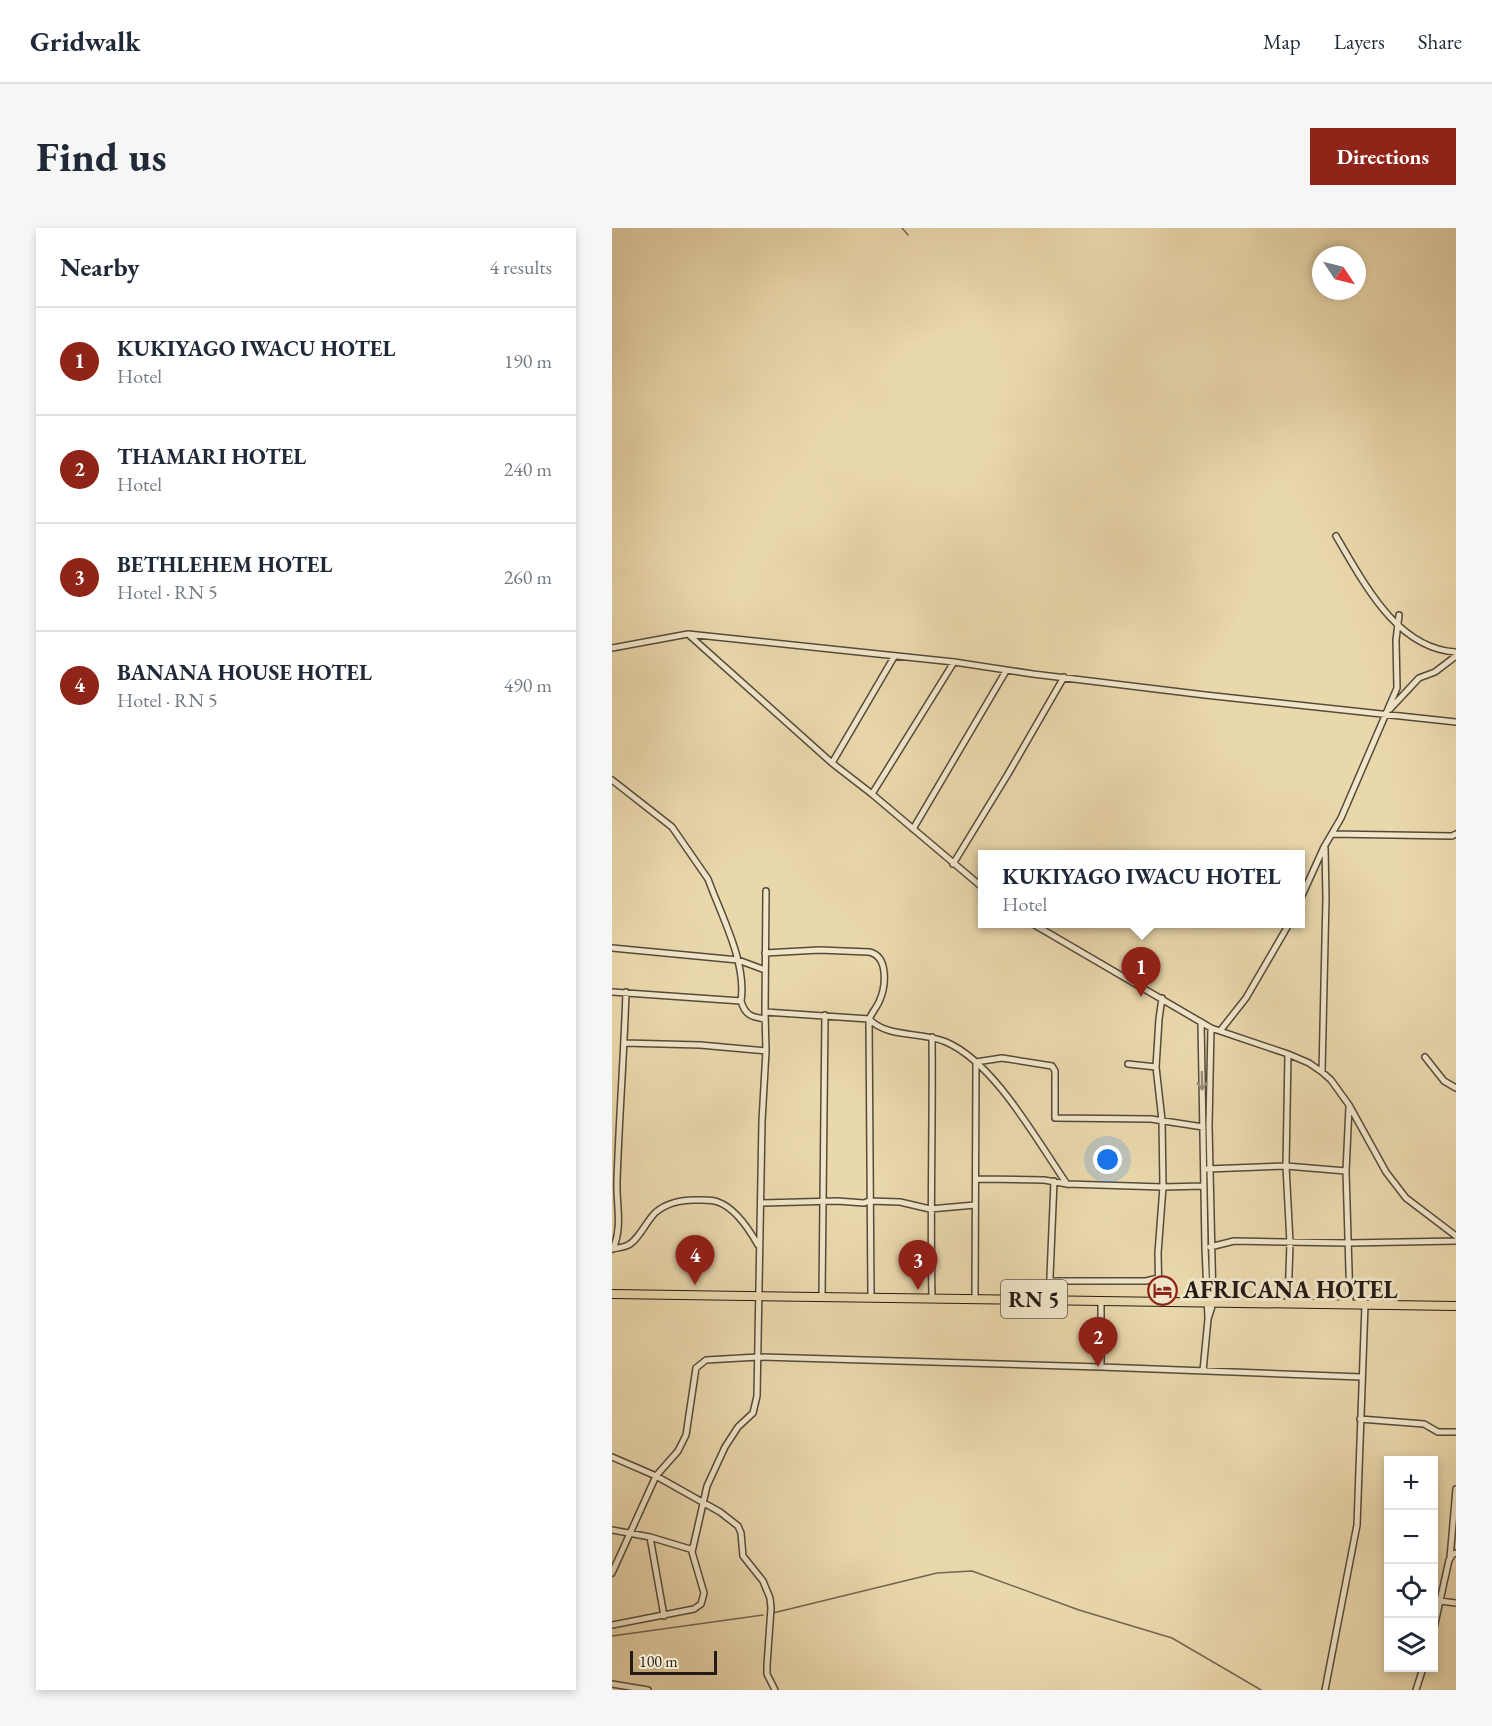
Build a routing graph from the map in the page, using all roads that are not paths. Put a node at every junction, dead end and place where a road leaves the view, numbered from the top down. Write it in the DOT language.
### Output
graph roads {
  1 [pos="1336,536"];
  2 [pos="1399,615"];
  3 [pos="1397,625"];
  4 [pos="688,634"];
  5 [pos="612,648"];
  6 [pos="1456,654"];
  7 [pos="894,657"];
  8 [pos="954,662"];
  9 [pos="1006,671"];
  10 [pos="1064,677"];
  11 [pos="1387,713"];
  12 [pos="1456,722"];
  13 [pos="832,763"];
  14 [pos="612,780"];
  15 [pos="872,794"];
  16 [pos="913,829"];
  17 [pos="1332,834"];
  18 [pos="1456,834"];
  19 [pos="1324,847"];
  20 [pos="953,864"];
  21 [pos="978,884"];
  22 [pos="1305,889"];
  23 [pos="766,891"];
  24 [pos="1040,928"];
  25 [pos="1287,928"];
  26 [pos="612,948"];
  27 [pos="765,953"];
  28 [pos="738,960"];
  29 [pos="765,970"];
  30 [pos="612,992"];
  31 [pos="626,992"];
  32 [pos="1162,998"];
  33 [pos="741,1001"];
  34 [pos="825,1015"];
  35 [pos="765,1016"];
  36 [pos="869,1019"];
  37 [pos="1201,1023"];
  38 [pos="1211,1028"];
  39 [pos="1220,1031"];
  40 [pos="932,1037"];
  41 [pos="624,1043"];
  42 [pos="766,1051"];
  43 [pos="1288,1054"];
  44 [pos="1425,1056"];
  45 [pos="976,1062"];
  46 [pos="1128,1064"];
  47 [pos="1156,1066"];
  48 [pos="1322,1072"];
  49 [pos="612,1086"];
  50 [pos="620,1086"];
  51 [pos="1456,1088"];
  52 [pos="1349,1105"];
  53 [pos="1162,1120"];
  54 [pos="1203,1127"];
  55 [pos="1286,1166"];
  56 [pos="1207,1169"];
  57 [pos="1346,1171"];
  58 [pos="976,1179"];
  59 [pos="1054,1181"];
  60 [pos="1067,1184"];
  61 [pos="1203,1186"];
  62 [pos="1162,1187"];
  63 [pos="824,1201"];
  64 [pos="869,1201"];
  65 [pos="614,1203"];
  66 [pos="762,1203"];
  67 [pos="975,1205"];
  68 [pos="930,1209"];
  69 [pos="1456,1236"];
  70 [pos="1456,1241"];
  71 [pos="1290,1243"];
  72 [pos="1349,1243"];
  73 [pos="759,1246"];
  74 [pos="1204,1247"];
  75 [pos="1212,1247"];
  76 [pos="612,1249"];
  77 [pos="1158,1278"];
  78 [pos="1050,1281"];
  79 [pos="612,1294"];
  80 [pos="760,1295"];
  81 [pos="822,1296"];
  82 [pos="871,1297"];
  83 [pos="932,1298"];
  84 [pos="975,1298"];
  85 [pos="1049,1300"];
  86 [pos="1101,1300"];
  87 [pos="1159,1302"];
  88 [pos="1210,1303"];
  89 [pos="1288,1303"];
  90 [pos="1350,1304"];
  91 [pos="1365,1305"];
  92 [pos="1456,1306"];
  93 [pos="758,1357"];
  94 [pos="1101,1367"];
  95 [pos="1203,1371"];
  96 [pos="1361,1377"];
  97 [pos="1360,1419"];
  98 [pos="1456,1432"];
  99 [pos="612,1456"];
  100 [pos="656,1476"];
  101 [pos="1456,1489"];
  102 [pos="704,1504"];
  103 [pos="612,1530"];
  104 [pos="630,1533"];
  105 [pos="650,1537"];
  106 [pos="693,1547"];
  107 [pos="1456,1553"];
  108 [pos="1449,1560"];
  109 [pos="612,1573"];
  110 [pos="1440,1601"];
  111 [pos="1456,1603"];
  112 [pos="664,1616"];
  113 [pos="1436,1618"];
  114 [pos="612,1625"];
  115 [pos="1422,1672"];
  116 [pos="612,1684"];
  117 [pos="648,1690"];
  118 [pos="775,1690"];
  119 [pos="1325,1690"];
  120 [pos="1416,1690"];
  1 -- 3 [label="street"];
  2 -- 3 [label="street"];
  3 -- 6 [label="street"];
  3 -- 11 [label="street"];
  4 -- 5 [label="street"];
  4 -- 7 [label="street"];
  4 -- 13 [label="street"];
  6 -- 11 [label="street"];
  7 -- 8 [label="street"];
  7 -- 13 [label="street"];
  8 -- 9 [label="street"];
  8 -- 15 [label="street"];
  9 -- 10 [label="street"];
  9 -- 16 [label="street"];
  10 -- 11 [label="street"];
  10 -- 20 [label="street"];
  11 -- 12 [label="street"];
  11 -- 17 [label="street"];
  13 -- 15 [label="street"];
  14 -- 28 [label="street"];
  15 -- 16 [label="street"];
  16 -- 20 [label="street"];
  17 -- 18 [label="street"];
  17 -- 19 [label="street"];
  19 -- 22 [label="street"];
  19 -- 48 [label="street"];
  20 -- 21 [label="street"];
  23 -- 27 [label="street"];
  24 -- 32 [label="street"];
  25 -- 39 [label="street"];
  26 -- 28 [label="street"];
  27 -- 29 [label="street"];
  27 -- 36 [label="street"];
  28 -- 29 [label="street"];
  28 -- 33 [label="street"];
  29 -- 35 [label="street"];
  30 -- 31 [label="street"];
  31 -- 33 [label="street"];
  31 -- 41 [label="street"];
  32 -- 37 [label="street"];
  32 -- 47 [label="street"];
  33 -- 35 [label="street"];
  34 -- 35 [label="street"];
  34 -- 36 [label="street"];
  34 -- 63 [label="street"];
  35 -- 42 [label="street"];
  36 -- 40 [label="street"];
  36 -- 64 [label="street"];
  37 -- 38 [label="street"];
  37 -- 54 [label="street, one-way"];
  38 -- 39 [label="street"];
  38 -- 56 [label="street"];
  39 -- 43 [label="street"];
  40 -- 45 [label="street"];
  40 -- 68 [label="street"];
  41 -- 42 [label="street"];
  41 -- 50 [label="street"];
  42 -- 66 [label="street"];
  43 -- 48 [label="street"];
  43 -- 55 [label="street"];
  44 -- 51 [label="street"];
  45 -- 53 [label="street"];
  45 -- 58 [label="street"];
  45 -- 60 [label="street"];
  46 -- 47 [label="street"];
  47 -- 53 [label="street"];
  48 -- 52 [label="street"];
  49 -- 50 [label="street"];
  50 -- 65 [label="street"];
  52 -- 57 [label="street"];
  52 -- 69 [label="street"];
  53 -- 54 [label="street"];
  53 -- 62 [label="street"];
  54 -- 56 [label="street"];
  55 -- 56 [label="street"];
  55 -- 57 [label="street"];
  55 -- 71 [label="street"];
  56 -- 61 [label="street"];
  56 -- 75 [label="street"];
  57 -- 72 [label="street"];
  58 -- 59 [label="street"];
  58 -- 67 [label="street"];
  59 -- 60 [label="street"];
  59 -- 78 [label="street"];
  60 -- 62 [label="street"];
  61 -- 62 [label="street"];
  61 -- 74 [label="street"];
  62 -- 77 [label="street"];
  63 -- 64 [label="street"];
  63 -- 66 [label="street"];
  63 -- 81 [label="street"];
  64 -- 68 [label="street"];
  64 -- 82 [label="street"];
  65 -- 76 [label="street"];
  66 -- 73 [label="street"];
  67 -- 68 [label="street"];
  67 -- 84 [label="street"];
  68 -- 83 [label="street"];
  70 -- 72 [label="street"];
  71 -- 72 [label="street"];
  71 -- 75 [label="street"];
  71 -- 89 [label="street"];
  72 -- 90 [label="street"];
  73 -- 76 [label="street"];
  73 -- 80 [label="street"];
  74 -- 75 [label="street"];
  74 -- 88 [label="street"];
  75 -- 88 [label="street"];
  77 -- 78 [label="street"];
  77 -- 87 [label="street"];
  78 -- 85 [label="street"];
  79 -- 80 [label="main road, RN 5 / RN 5"];
  80 -- 81 [label="main road, RN 5 / RN 5"];
  80 -- 93 [label="street"];
  81 -- 82 [label="main road, RN 5 / RN 5"];
  82 -- 83 [label="main road, RN 5 / RN 5"];
  83 -- 84 [label="main road, RN 5 / RN 5"];
  84 -- 85 [label="main road, RN 5 / RN 5"];
  85 -- 86 [label="main road, RN 5 / RN 5"];
  86 -- 87 [label="main road, RN 5 / RN 5"];
  86 -- 94 [label="street"];
  87 -- 88 [label="main road, RN 5 / RN 5"];
  88 -- 89 [label="main road, RN 5 / RN 5"];
  88 -- 95 [label="street"];
  89 -- 90 [label="main road, RN 5 / RN 5"];
  90 -- 91 [label="main road, RN 5 / RN 5"];
  91 -- 92 [label="main road, RN 5 / RN 5"];
  91 -- 96 [label="street"];
  93 -- 94 [label="street"];
  93 -- 100 [label="street"];
  93 -- 102 [label="street"];
  94 -- 95 [label="street"];
  95 -- 96 [label="street"];
  96 -- 97 [label="street"];
  97 -- 98 [label="street"];
  97 -- 119 [label="street"];
  99 -- 100 [label="street"];
  100 -- 102 [label="street"];
  100 -- 104 [label="street"];
  101 -- 108 [label="street"];
  102 -- 106 [label="street"];
  102 -- 118 [label="street"];
  103 -- 104 [label="street"];
  104 -- 105 [label="street"];
  104 -- 109 [label="street"];
  105 -- 106 [label="street"];
  105 -- 112 [label="street"];
  106 -- 112 [label="street"];
  107 -- 108 [label="street"];
  108 -- 110 [label="street"];
  110 -- 111 [label="street"];
  110 -- 113 [label="street"];
  112 -- 114 [label="street"];
  115 -- 120 [label="street"];
  116 -- 117 [label="street"];
}
